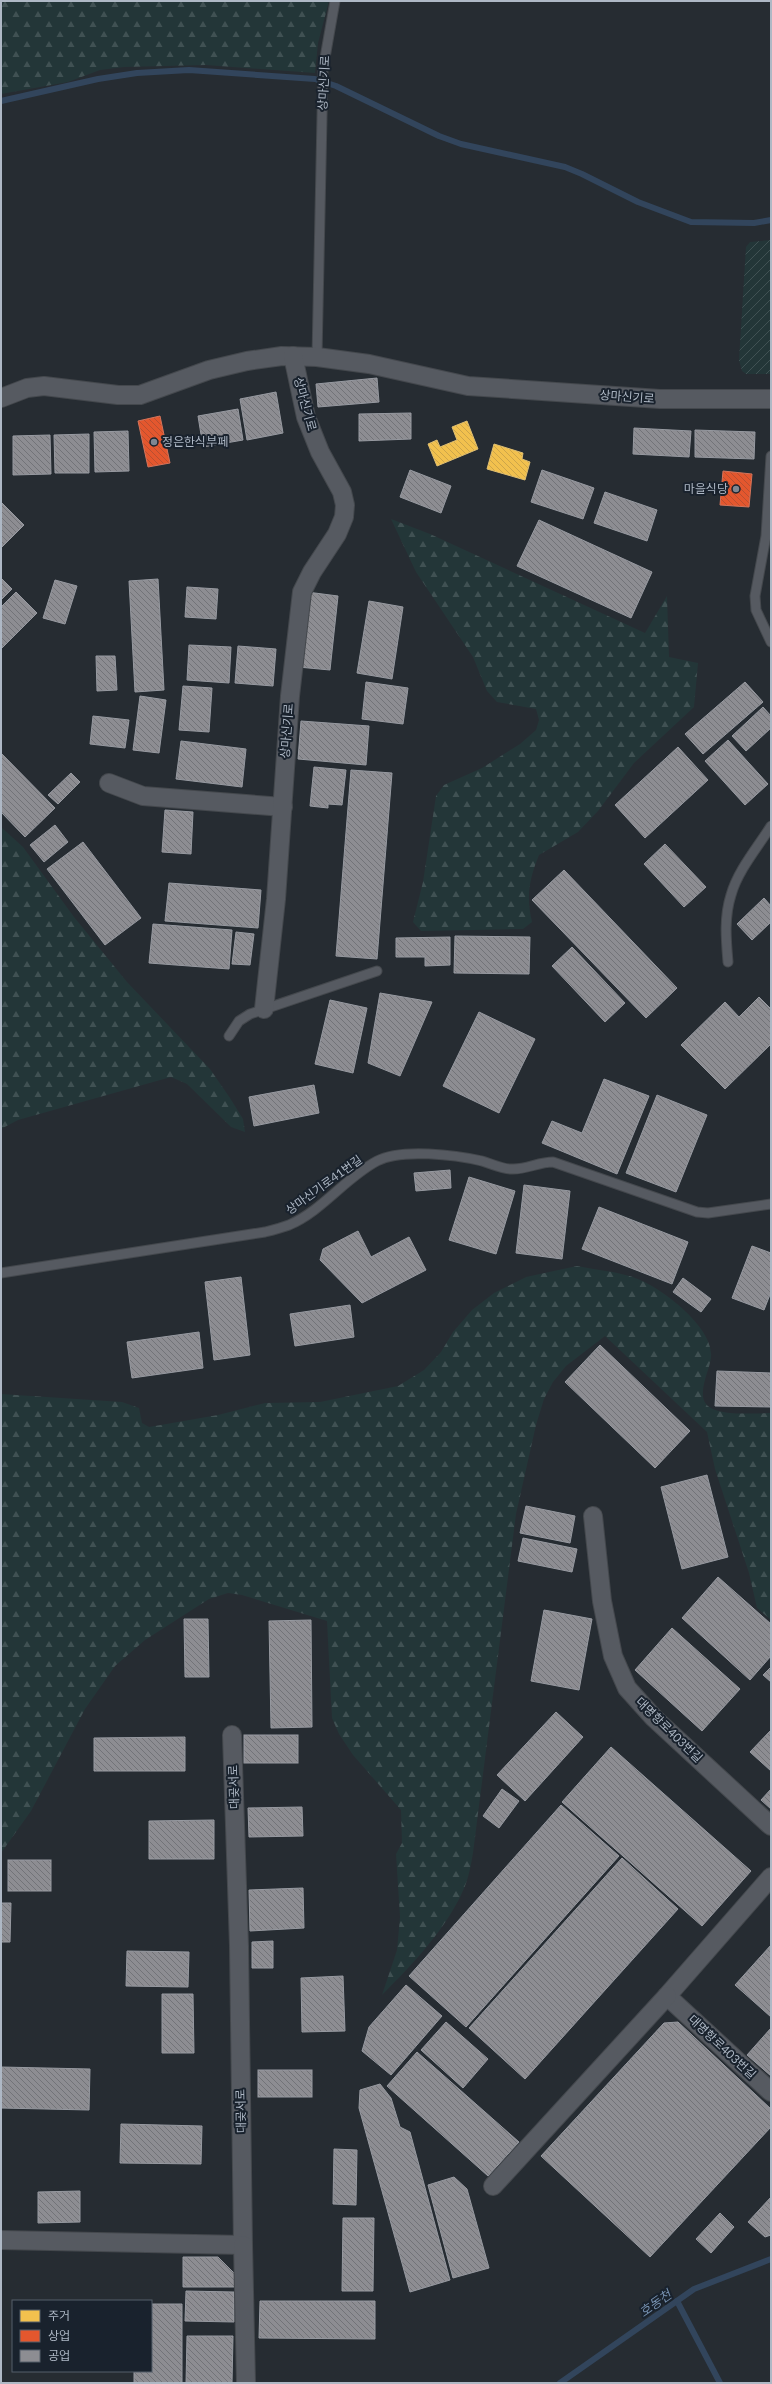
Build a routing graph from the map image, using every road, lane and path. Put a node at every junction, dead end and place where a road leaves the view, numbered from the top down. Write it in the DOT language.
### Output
graph roads {
  1 [pos="335,1"];
  2 [pos="293,356"];
  3 [pos="317,357"];
  4 [pos="1,398"];
  5 [pos="771,399"];
  6 [pos="771,456"];
  7 [pos="771,642"];
  8 [pos="110,783"];
  9 [pos="283,807"];
  10 [pos="771,826"];
  11 [pos="728,962"];
  12 [pos="377,971"];
  13 [pos="264,1008"];
  14 [pos="229,1036"];
  15 [pos="771,1204"];
  16 [pos="1,1273"];
  17 [pos="593,1516"];
  18 [pos="232,1735"];
  19 [pos="771,1826"];
  20 [pos="771,1877"];
  21 [pos="667,1996"];
  22 [pos="771,2092"];
  23 [pos="492,2186"];
  24 [pos="1,2240"];
  25 [pos="243,2245"];
  26 [pos="246,2383"];
  1 -- 3 [label="lane, 상마신기로"];
  2 -- 3 [label="street, 상마신기로"];
  2 -- 4 [label="street, 상마신기로"];
  2 -- 9 [label="street, 상마신기로"];
  3 -- 5 [label="street, 상마신기로"];
  6 -- 7 [label="lane"];
  8 -- 9 [label="street"];
  9 -- 13 [label="street, 상마신기로"];
  10 -- 11 [label="lane"];
  12 -- 13 [label="lane"];
  13 -- 14 [label="lane"];
  15 -- 16 [label="lane, 상마신기로41번길"];
  17 -- 19 [label="street, 대명항로403번길"];
  18 -- 25 [label="street, 대곶서로"];
  20 -- 21 [label="street"];
  21 -- 22 [label="street, 대명항로403번길"];
  21 -- 23 [label="street"];
  24 -- 25 [label="street"];
  25 -- 26 [label="street, 대곶서로"];
}
